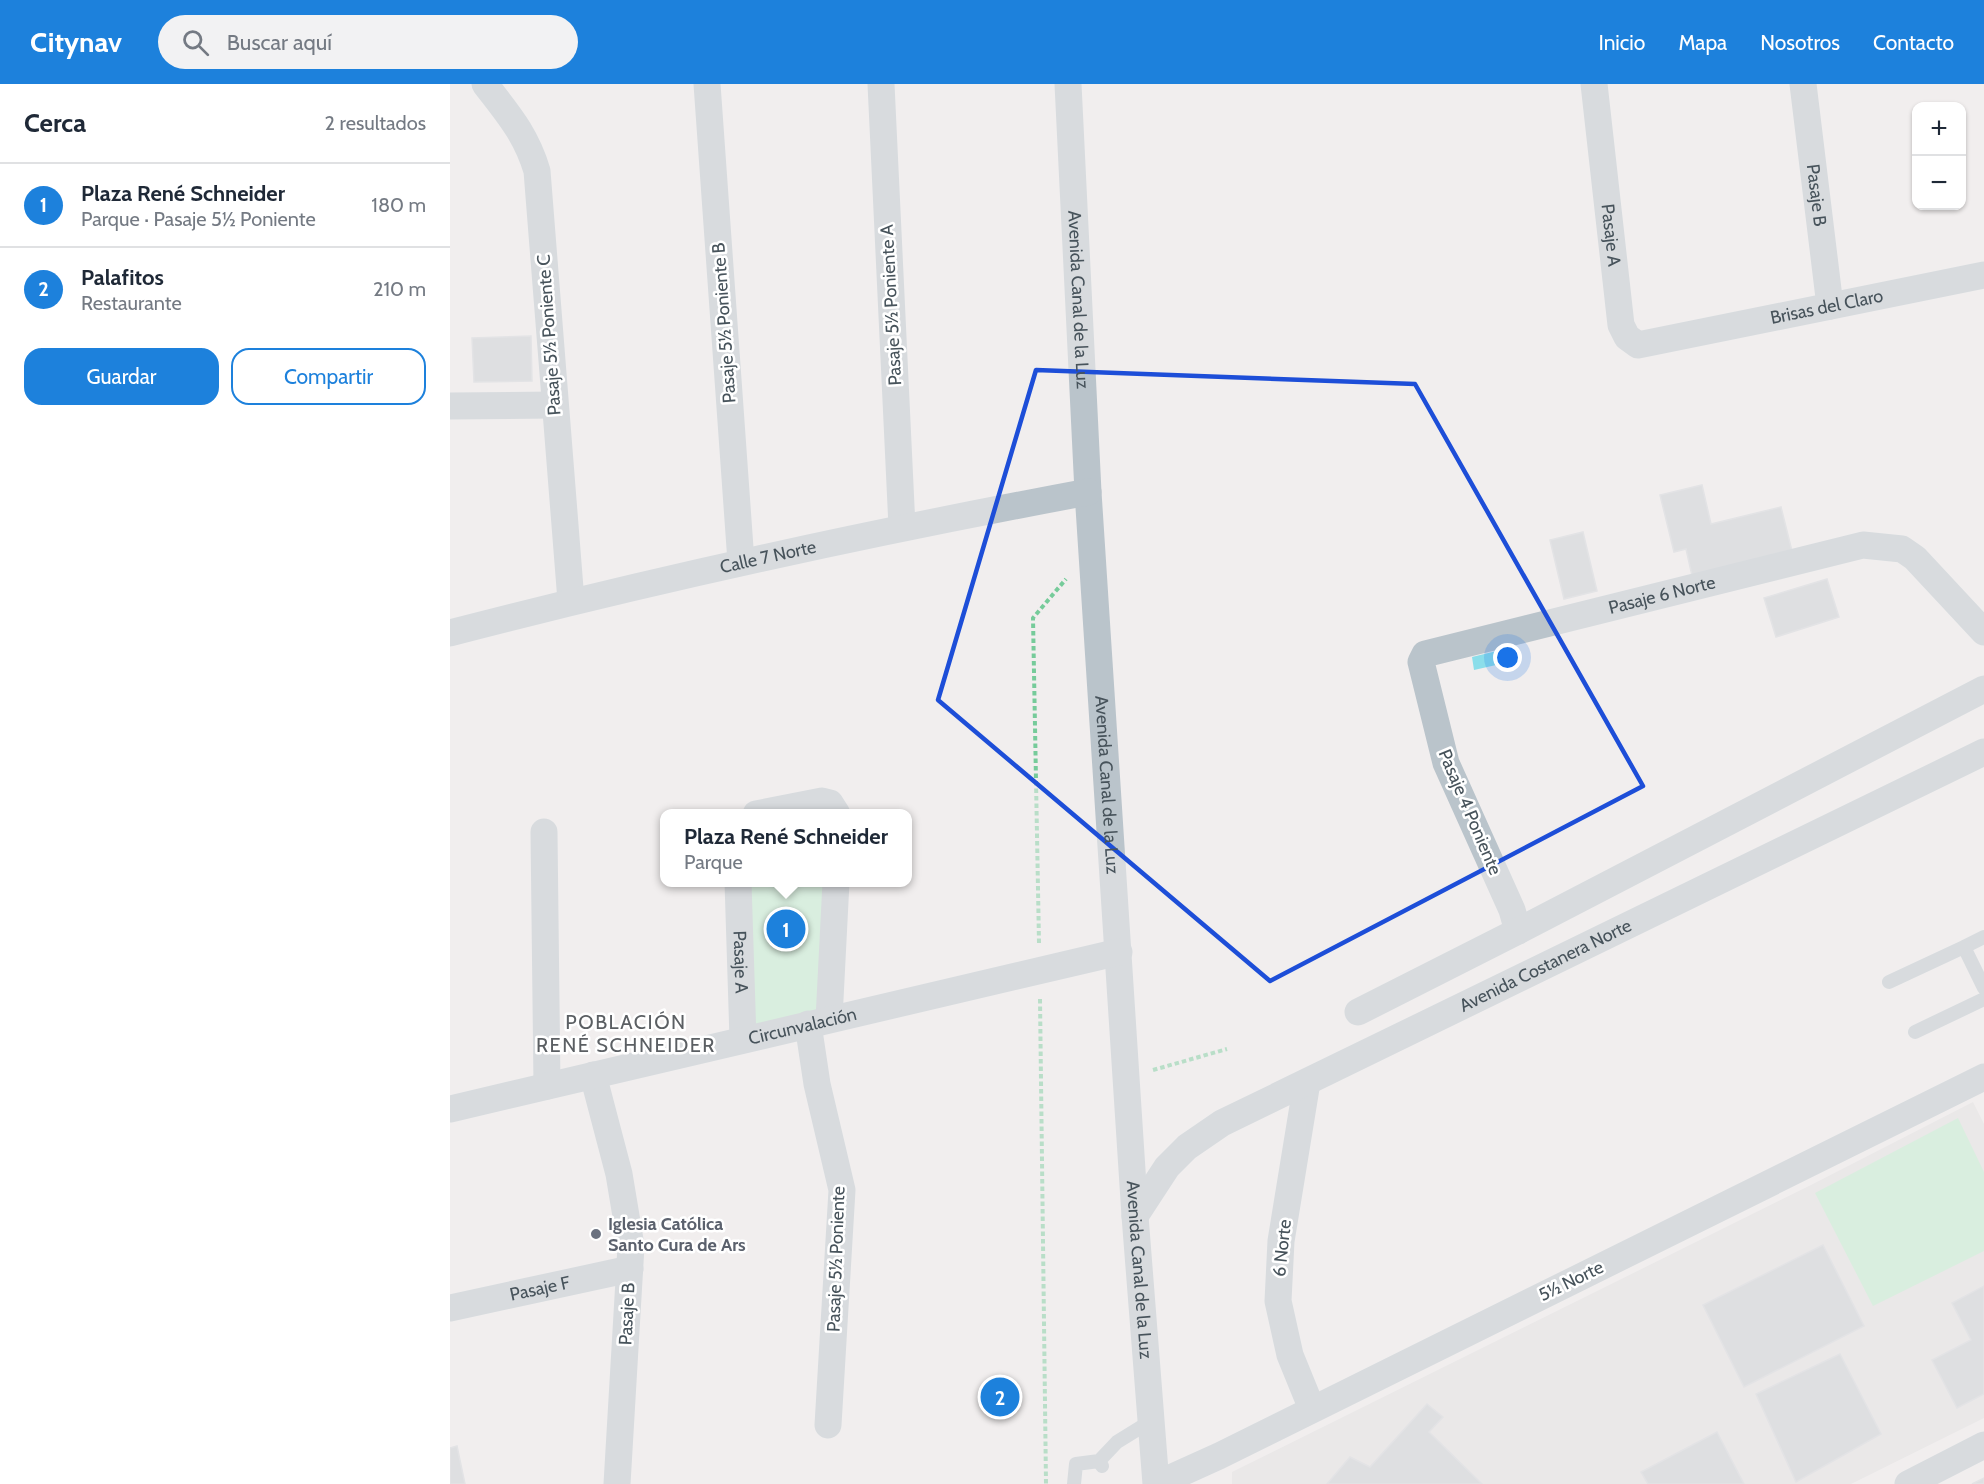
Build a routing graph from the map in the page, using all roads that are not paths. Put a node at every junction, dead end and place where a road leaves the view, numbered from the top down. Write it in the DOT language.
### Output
graph roads {
  1 [pos="485,84"];
  2 [pos="707,84"];
  3 [pos="881,84"];
  4 [pos="1068,84"];
  5 [pos="1594,84"];
  6 [pos="1803,84"];
  7 [pos="1984,275"];
  8 [pos="1830,306"];
  9 [pos="1671,339"];
  10 [pos="554,405"];
  11 [pos="450,406"];
  12 [pos="1088,492"];
  13 [pos="902,527"];
  14 [pos="741,562"];
  15 [pos="571,601"];
  16 [pos="1984,632"];
  17 [pos="450,633"];
  18 [pos="1423,656"];
  19 [pos="1984,689"];
  20 [pos="1984,752"];
  21 [pos="834,808"];
  22 [pos="775,809"];
  23 [pos="544,832"];
  24 [pos="738,887"];
  25 [pos="835,887"];
  26 [pos="1518,931"];
  27 [pos="1984,937"];
  28 [pos="1964,947"];
  29 [pos="1119,952"];
  30 [pos="1889,982"];
  31 [pos="1984,988"];
  32 [pos="1984,999"];
  33 [pos="1358,1012"];
  34 [pos="818,1022"];
  35 [pos="1915,1032"];
  36 [pos="743,1039"];
  37 [pos="593,1075"];
  38 [pos="1984,1077"];
  39 [pos="1307,1082"];
  40 [pos="547,1086"];
  41 [pos="450,1109"];
  42 [pos="1135,1216"];
  43 [pos="630,1269"];
  44 [pos="450,1308"];
  45 [pos="1312,1409"];
  46 [pos="1151,1421"];
  47 [pos="828,1425"];
  48 [pos="1984,1445"];
  49 [pos="617,1484"];
  50 [pos="1074,1484"];
  51 [pos="1156,1484"];
  52 [pos="1908,1484"];
  1 -- 10 [label="street, Pasaje 5½ Poniente C"];
  2 -- 14 [label="street, Pasaje 5½ Poniente B"];
  3 -- 13 [label="street, Pasaje 5½ Poniente A"];
  4 -- 12 [label="street, Avenida Canal de la Luz"];
  5 -- 9 [label="street, Pasaje A"];
  6 -- 8 [label="street, Pasaje B"];
  7 -- 8 [label="street, Brisas del Claro"];
  8 -- 9 [label="street, Brisas del Claro"];
  10 -- 11 [label="street"];
  10 -- 15 [label="street, Pasaje 5½ Poniente C"];
  12 -- 13 [label="street, Calle 7 Norte"];
  12 -- 29 [label="street, Avenida Canal de la Luz"];
  13 -- 14 [label="street, Calle 7 Norte"];
  14 -- 15 [label="street, Calle 7 Norte"];
  15 -- 17 [label="street, Calle 7 Norte"];
  16 -- 18 [label="street, Pasaje 6 Norte"];
  18 -- 26 [label="street, Pasaje 4 Poniente"];
  19 -- 26 [label="street"];
  20 -- 39 [label="street, Avenida Costanera Norte"];
  21 -- 22 [label="street"];
  23 -- 40 [label="street"];
  24 -- 36 [label="street, Pasaje A"];
  25 -- 34 [label="street, Pasaje 5½ Poniente"];
  26 -- 33 [label="street"];
  27 -- 28 [label="lane"];
  28 -- 30 [label="lane"];
  28 -- 31 [label="lane"];
  29 -- 34 [label="street, Circunvalación"];
  29 -- 42 [label="street, Avenida Canal de la Luz"];
  32 -- 35 [label="lane"];
  34 -- 36 [label="street, Circunvalación"];
  34 -- 47 [label="street, Pasaje 5½ Poniente"];
  36 -- 37 [label="street, Circunvalación"];
  37 -- 40 [label="street, Circunvalación"];
  37 -- 43 [label="street, Pasaje B"];
  38 -- 45 [label="street, 5½ Norte"];
  39 -- 42 [label="street, Avenida Costanera Norte"];
  39 -- 45 [label="street, 6 Norte"];
  40 -- 41 [label="street, Circunvalación"];
  42 -- 46 [label="street, Avenida Canal de la Luz"];
  43 -- 44 [label="street, Pasaje F"];
  43 -- 49 [label="street, Pasaje B"];
  45 -- 51 [label="street, 5½ Norte"];
  46 -- 50 [label="lane"];
  46 -- 51 [label="street, Avenida Canal de la Luz"];
  48 -- 52 [label="street"];
}
